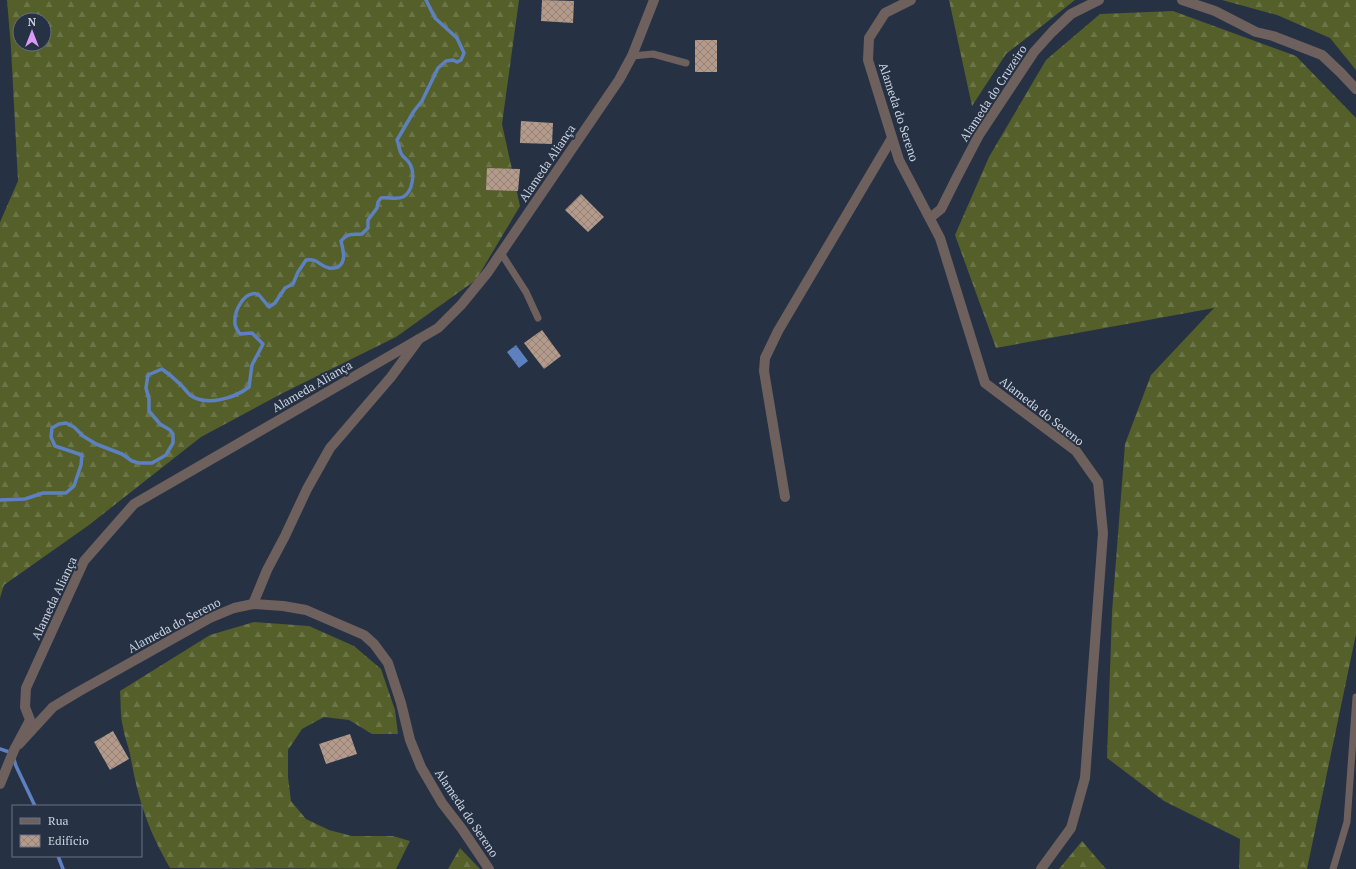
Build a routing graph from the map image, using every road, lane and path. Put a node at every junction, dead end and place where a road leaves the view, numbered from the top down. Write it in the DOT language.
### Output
graph roads {
  1 [pos="654,0"];
  2 [pos="911,0"];
  3 [pos="1099,0"];
  4 [pos="1182,0"];
  5 [pos="632,56"];
  6 [pos="686,63"];
  7 [pos="1356,89"];
  8 [pos="892,138"];
  9 [pos="930,218"];
  10 [pos="501,253"];
  11 [pos="538,318"];
  12 [pos="419,339"];
  13 [pos="785,497"];
  14 [pos="253,604"];
  15 [pos="1356,697"];
  16 [pos="14,750"];
  17 [pos="1,781"];
  18 [pos="489,869"];
  19 [pos="1041,869"];
  20 [pos="1333,869"];
  1 -- 5 [label="street, Alameda Aliança"];
  2 -- 8 [label="street, Alameda do Sereno"];
  3 -- 9 [label="street, Alameda do Cruzeiro"];
  4 -- 7 [label="street"];
  5 -- 6 [label="lane"];
  5 -- 10 [label="street, Alameda Aliança"];
  8 -- 9 [label="street, Alameda do Sereno"];
  8 -- 13 [label="street"];
  9 -- 19 [label="street, Alameda do Sereno"];
  10 -- 11 [label="lane"];
  10 -- 12 [label="street, Alameda Aliança"];
  12 -- 14 [label="street"];
  12 -- 16 [label="street, Alameda Aliança"];
  14 -- 16 [label="street, Alameda do Sereno"];
  14 -- 18 [label="street, Alameda do Sereno"];
  15 -- 20 [label="lane"];
  16 -- 17 [label="street, Alameda Aliança"];
}
